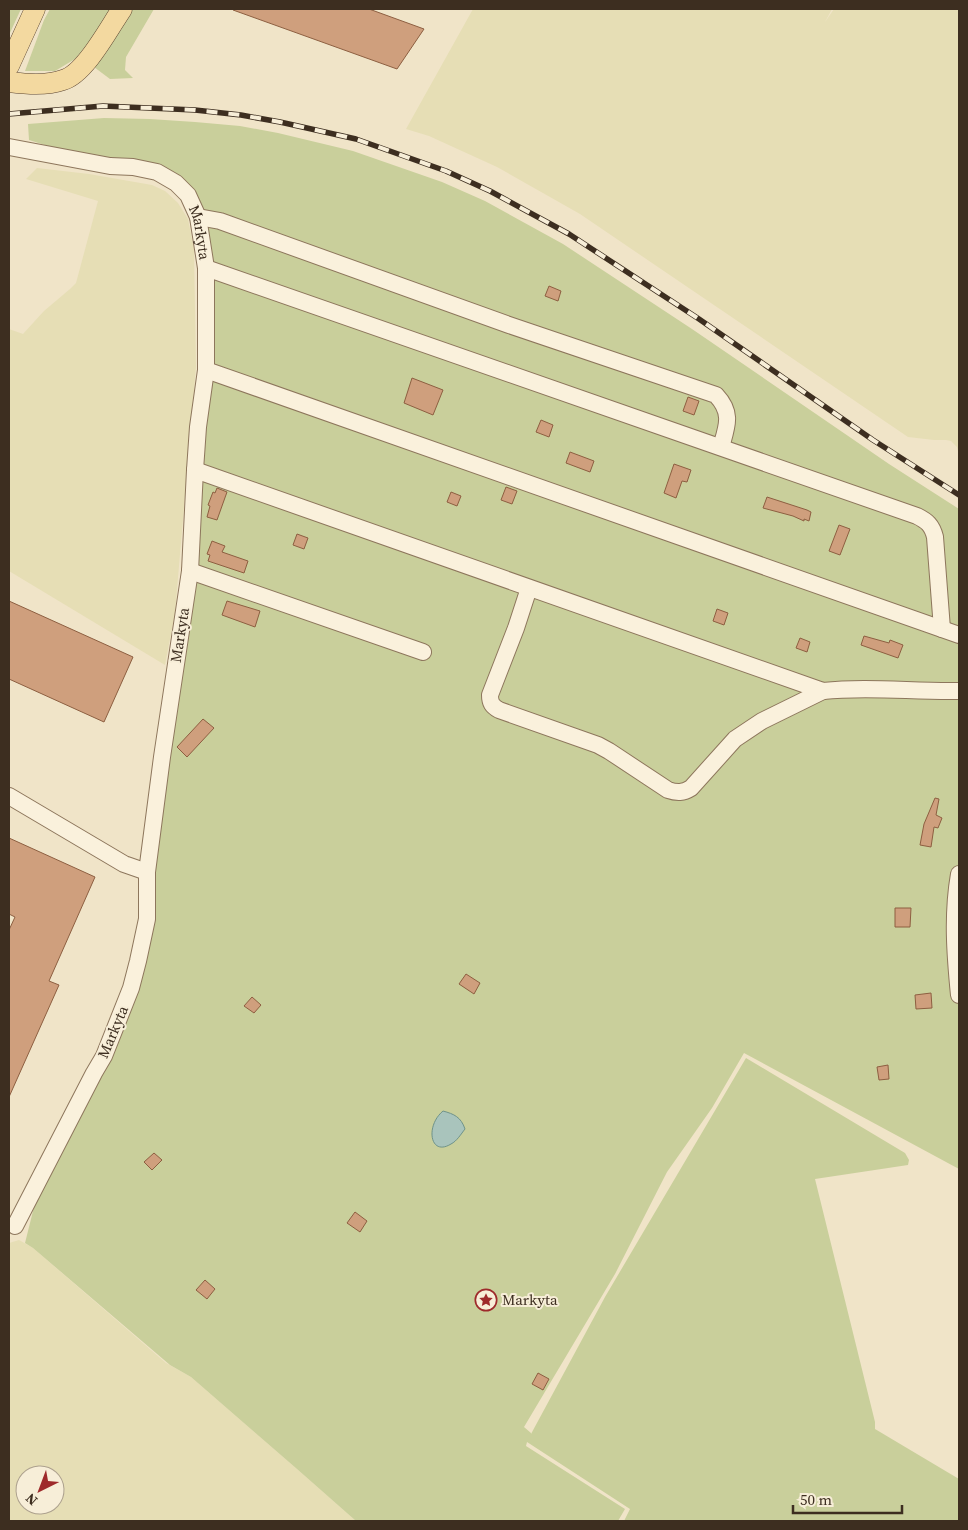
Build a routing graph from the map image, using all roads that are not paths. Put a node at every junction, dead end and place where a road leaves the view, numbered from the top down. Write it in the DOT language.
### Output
graph roads {
  1 [pos="35,9"];
  2 [pos="122,9"];
  3 [pos="9,66"];
  4 [pos="9,82"];
  5 [pos="14,148"];
  6 [pos="198,217"];
  7 [pos="206,268"];
  8 [pos="206,370"];
  9 [pos="721,447"];
  10 [pos="195,470"];
  11 [pos="190,571"];
  12 [pos="529,588"];
  13 [pos="942,629"];
  14 [pos="959,635"];
  15 [pos="424,652"];
  16 [pos="823,691"];
  17 [pos="959,691"];
  18 [pos="9,796"];
  19 [pos="147,872"];
  20 [pos="959,874"];
  21 [pos="959,996"];
  22 [pos="15,1226"];
  1 -- 3 [label="main road"];
  2 -- 4 [label="main road"];
  5 -- 6 [label="street, Markyta"];
  6 -- 7 [label="street, Markyta"];
  6 -- 9 [label="street"];
  7 -- 8 [label="street, Markyta"];
  7 -- 9 [label="street"];
  8 -- 10 [label="street, Markyta"];
  8 -- 13 [label="street"];
  9 -- 13 [label="street"];
  10 -- 11 [label="street, Markyta"];
  10 -- 12 [label="street"];
  11 -- 15 [label="street"];
  11 -- 19 [label="street, Markyta"];
  12 -- 16 [label="street"];
  12 -- 16 [label="street"];
  13 -- 14 [label="street"];
  16 -- 17 [label="street"];
  18 -- 19 [label="street"];
  19 -- 22 [label="street, Markyta"];
  20 -- 21 [label="street"];
}
